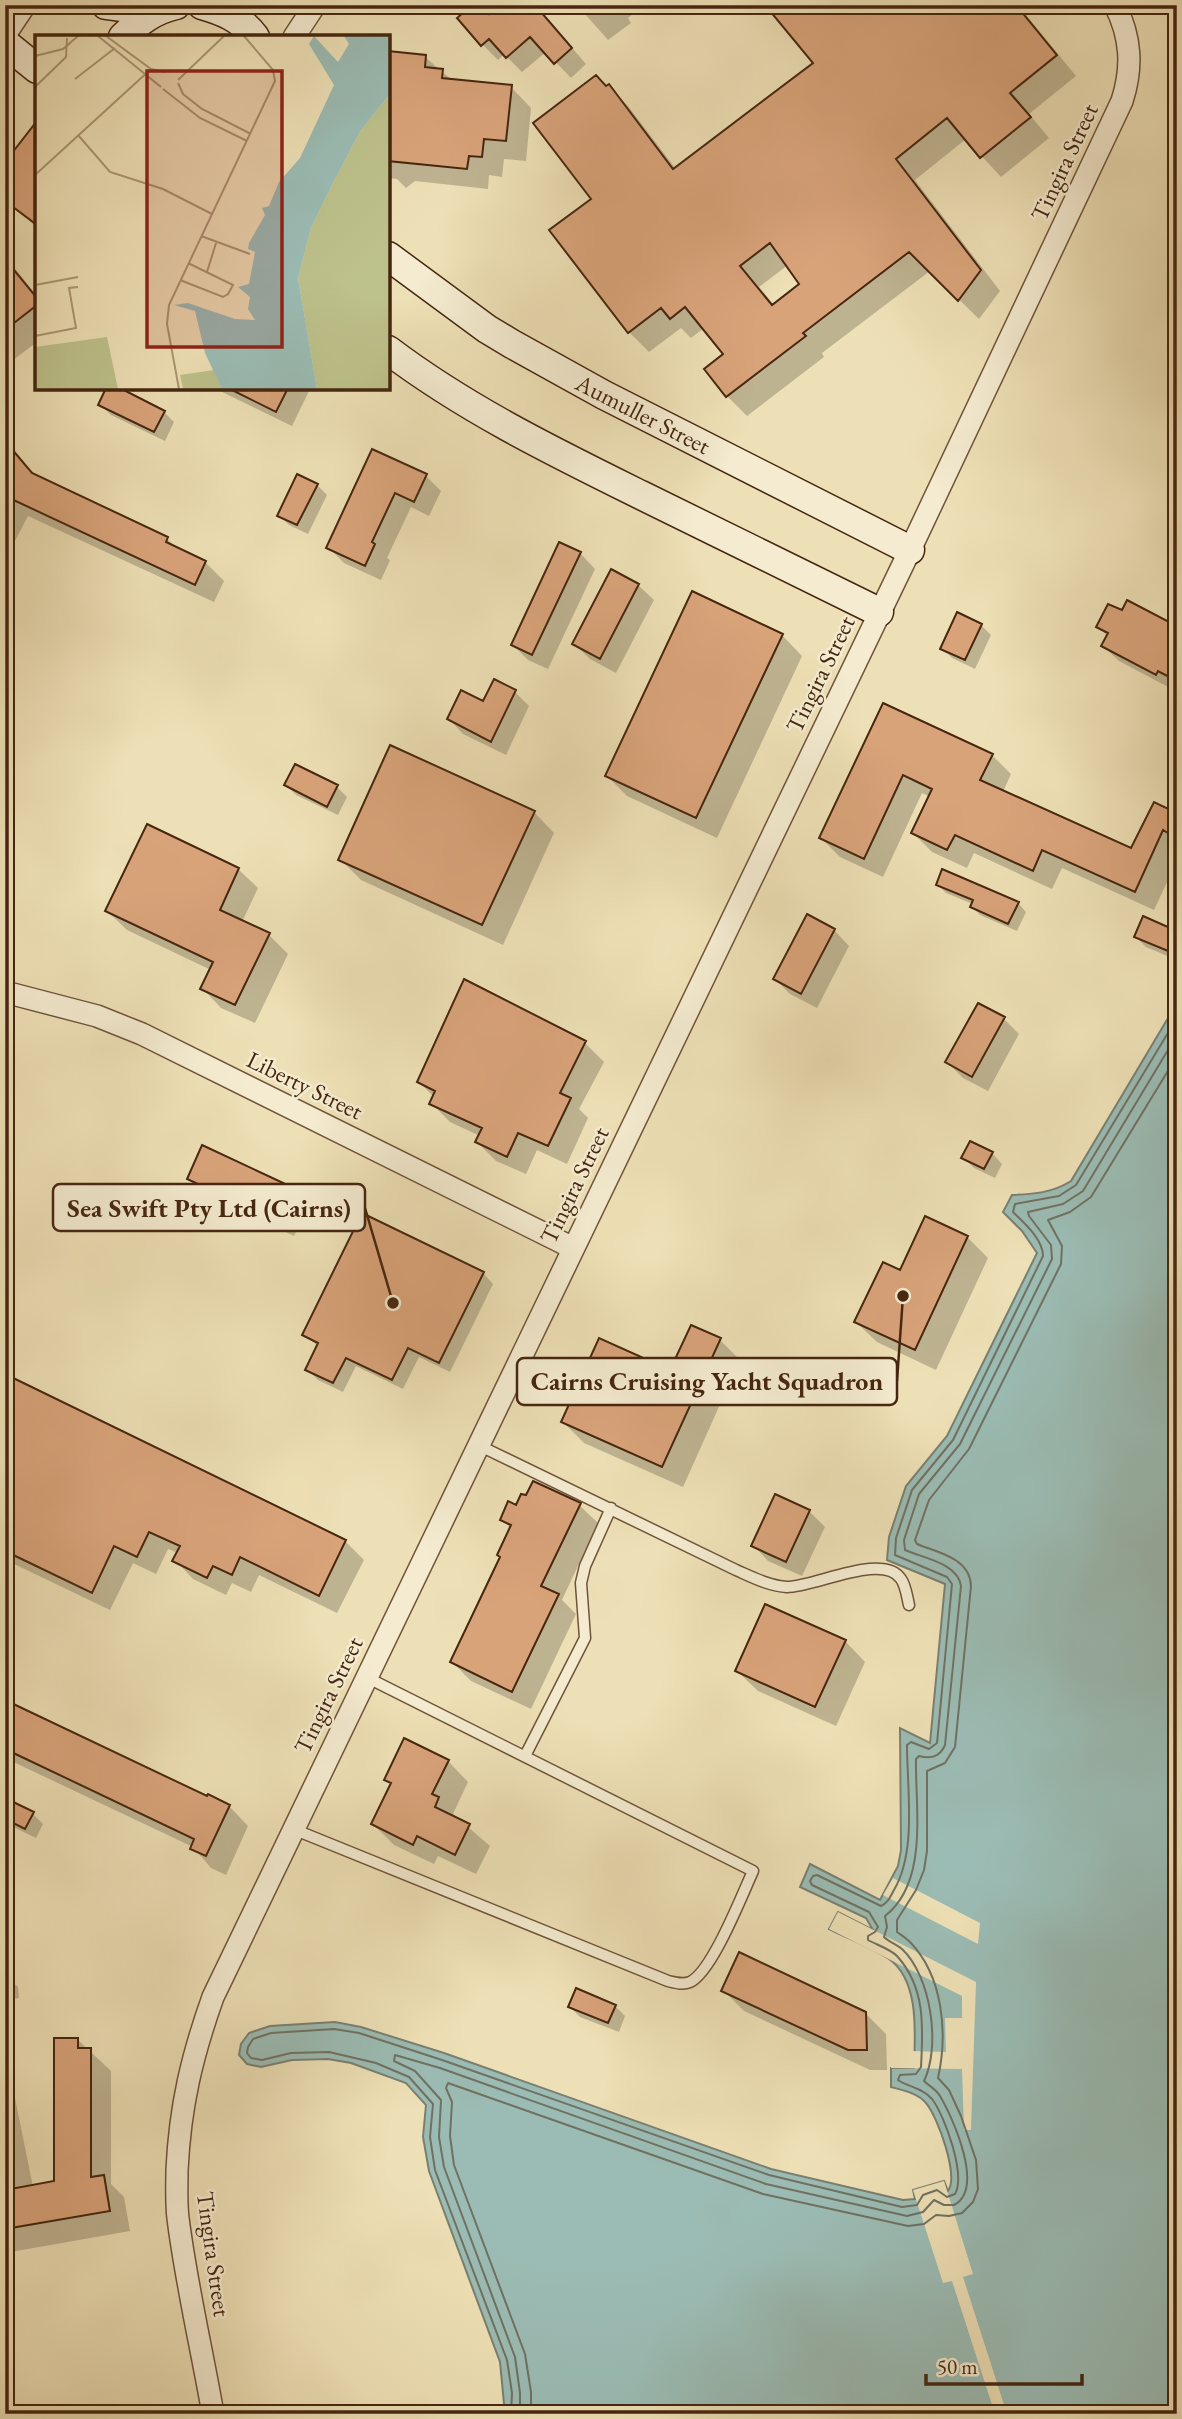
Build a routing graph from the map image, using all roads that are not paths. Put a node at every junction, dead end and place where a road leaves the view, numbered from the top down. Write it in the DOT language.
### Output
graph roads {
  1 [pos="24,5"];
  2 [pos="106,5"];
  3 [pos="202,5"];
  4 [pos="315,5"];
  5 [pos="1115,5"];
  6 [pos="169,7"];
  7 [pos="5,35"];
  8 [pos="125,35"];
  9 [pos="254,35"];
  10 [pos="296,35"];
  11 [pos="5,43"];
  12 [pos="35,67"];
  13 [pos="390,257"];
  14 [pos="390,351"];
  15 [pos="910,550"];
  16 [pos="879,612"];
  17 [pos="5,992"];
  18 [pos="573,1248"];
  19 [pos="478,1445"];
  20 [pos="611,1508"];
  21 [pos="909,1605"];
  22 [pos="366,1677"];
  23 [pos="525,1756"];
  24 [pos="292,1829"];
  25 [pos="213,2414"];
  1 -- 7 [label="street"];
  2 -- 6 [label="street"];
  3 -- 9 [label="street"];
  4 -- 10 [label="street"];
  5 -- 15 [label="street, Tingira Street"];
  6 -- 8 [label="street"];
  11 -- 12 [label="street"];
  13 -- 15 [label="street, Aumuller Street"];
  14 -- 16 [label="street"];
  15 -- 16 [label="street, Tingira Street"];
  16 -- 18 [label="street, Tingira Street"];
  17 -- 18 [label="street, Liberty Street"];
  18 -- 19 [label="street, Tingira Street"];
  19 -- 20 [label="lane"];
  19 -- 22 [label="street, Tingira Street"];
  20 -- 21 [label="lane"];
  20 -- 23 [label="lane"];
  22 -- 23 [label="lane"];
  22 -- 24 [label="street, Tingira Street"];
  23 -- 24 [label="lane"];
  24 -- 25 [label="street, Tingira Street"];
}
